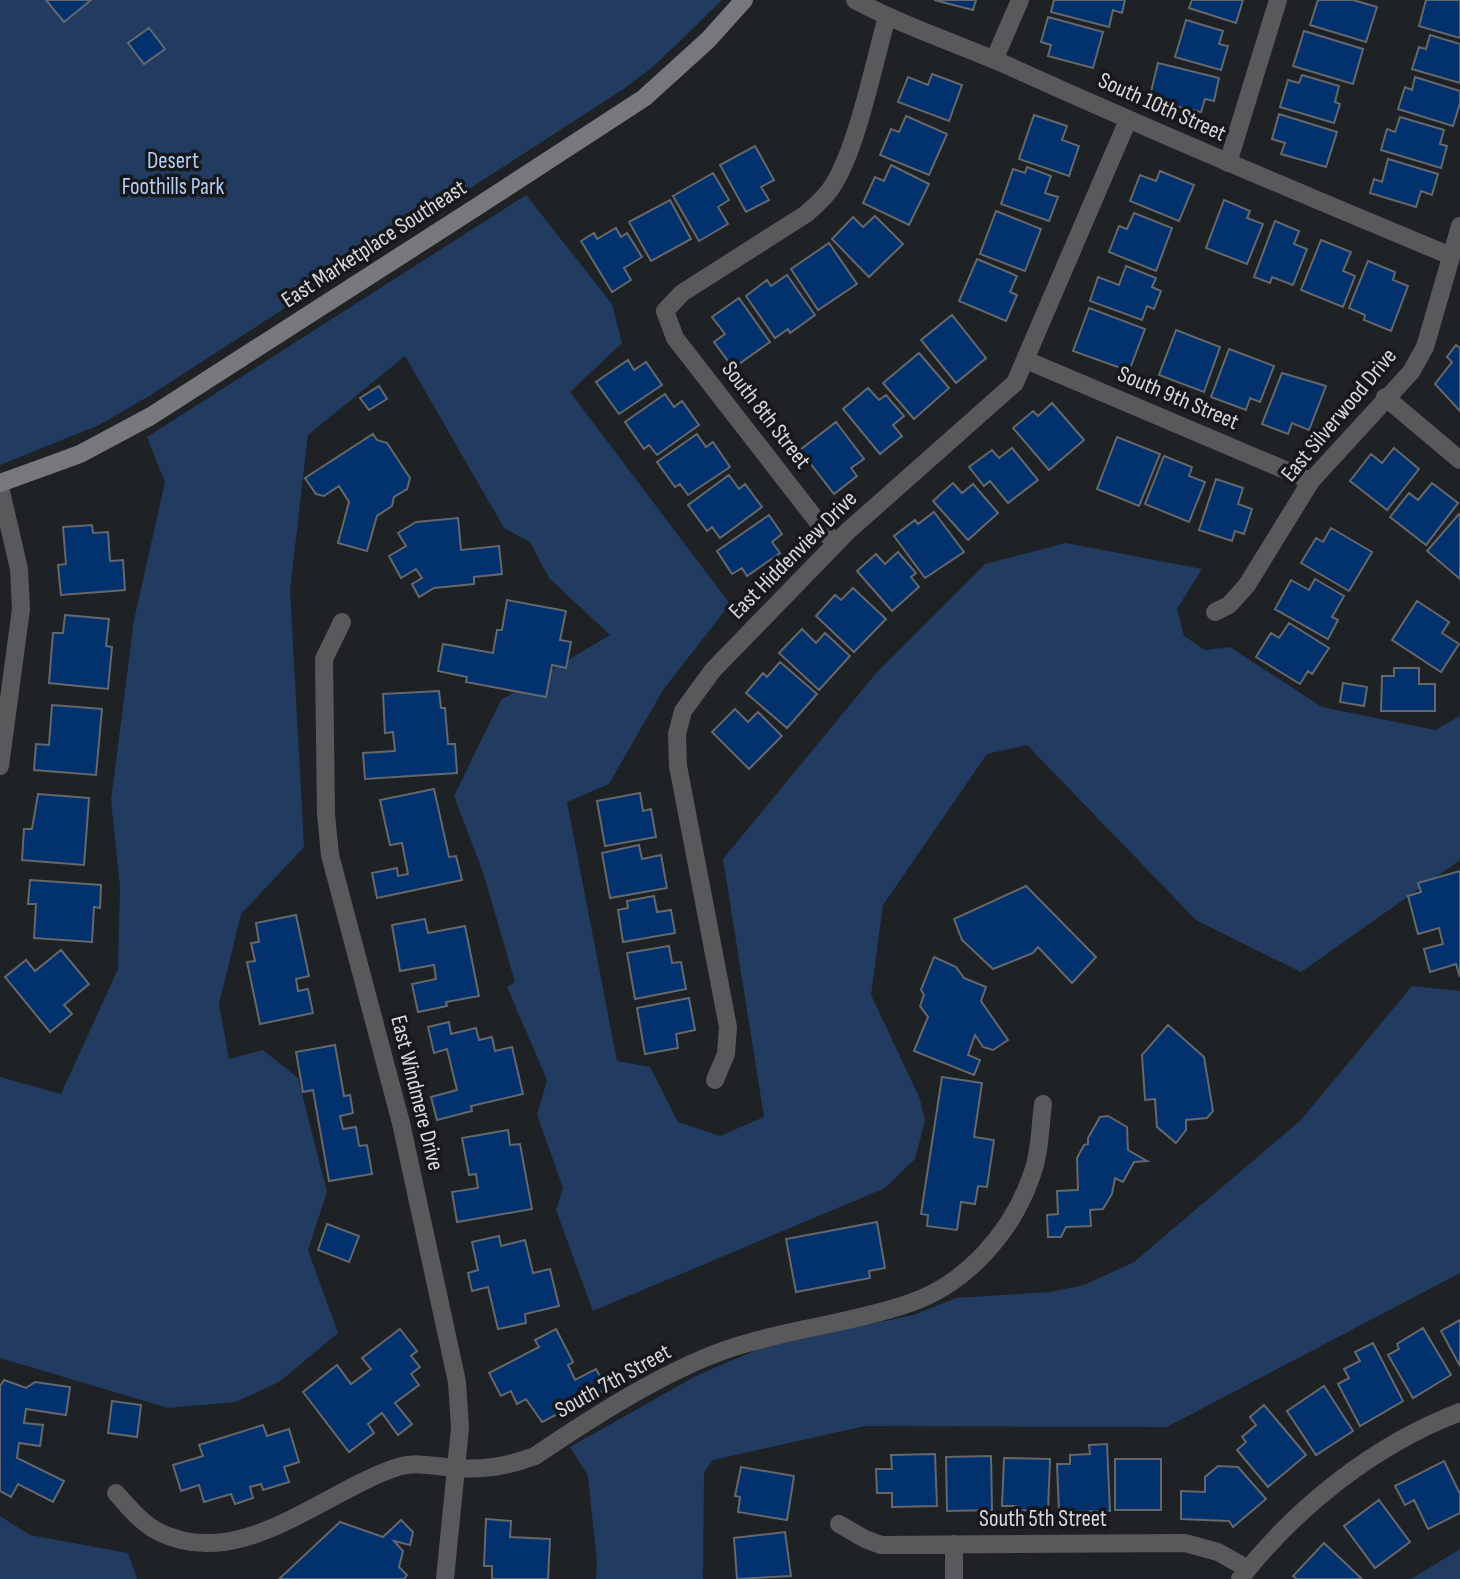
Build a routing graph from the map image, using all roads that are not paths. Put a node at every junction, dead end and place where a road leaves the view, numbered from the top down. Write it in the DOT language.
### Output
graph roads {
  1 [pos="744,0"];
  2 [pos="855,0"];
  3 [pos="1020,0"];
  4 [pos="1278,0"];
  5 [pos="887,17"];
  6 [pos="994,60"];
  7 [pos="1128,120"];
  8 [pos="1228,163"];
  9 [pos="1460,226"];
  10 [pos="1451,256"];
  11 [pos="1026,360"];
  12 [pos="1385,397"];
  13 [pos="1460,460"];
  14 [pos="1311,481"];
  15 [pos="0,485"];
  16 [pos="835,544"];
  17 [pos="1215,612"];
  18 [pos="342,622"];
  19 [pos="0,766"];
  20 [pos="715,1080"];
  21 [pos="1043,1104"];
  22 [pos="1460,1412"];
  23 [pos="455,1468"];
  24 [pos="116,1493"];
  25 [pos="839,1524"];
  26 [pos="954,1544"];
  27 [pos="1244,1574"];
  28 [pos="445,1579"];
  29 [pos="954,1579"];
  1 -- 15 [label="street, East Marketplace Southeast"];
  2 -- 5 [label="street, South 10th Street"];
  3 -- 6 [label="street"];
  4 -- 8 [label="street"];
  5 -- 6 [label="street, South 10th Street"];
  5 -- 16 [label="street, South 8th Street"];
  6 -- 7 [label="street, South 10th Street"];
  7 -- 8 [label="street, South 10th Street"];
  7 -- 11 [label="street, East Hiddenview Drive"];
  8 -- 10 [label="street, South 10th Street"];
  9 -- 10 [label="street, East Silverwood Drive"];
  10 -- 12 [label="street, East Silverwood Drive"];
  11 -- 14 [label="street, South 9th Street"];
  11 -- 16 [label="street, East Hiddenview Drive"];
  12 -- 13 [label="street"];
  12 -- 14 [label="street, East Silverwood Drive"];
  14 -- 17 [label="street, East Silverwood Drive"];
  15 -- 19 [label="street"];
  16 -- 20 [label="street, East Hiddenview Drive"];
  18 -- 23 [label="street, East Windmere Drive"];
  21 -- 23 [label="street, South 7th Street"];
  22 -- 27 [label="street"];
  23 -- 24 [label="street, South 7th Street"];
  23 -- 28 [label="street, East Windmere Drive"];
  25 -- 26 [label="street, South 5th Street"];
  26 -- 27 [label="street, South 5th Street"];
  26 -- 29 [label="street"];
}
